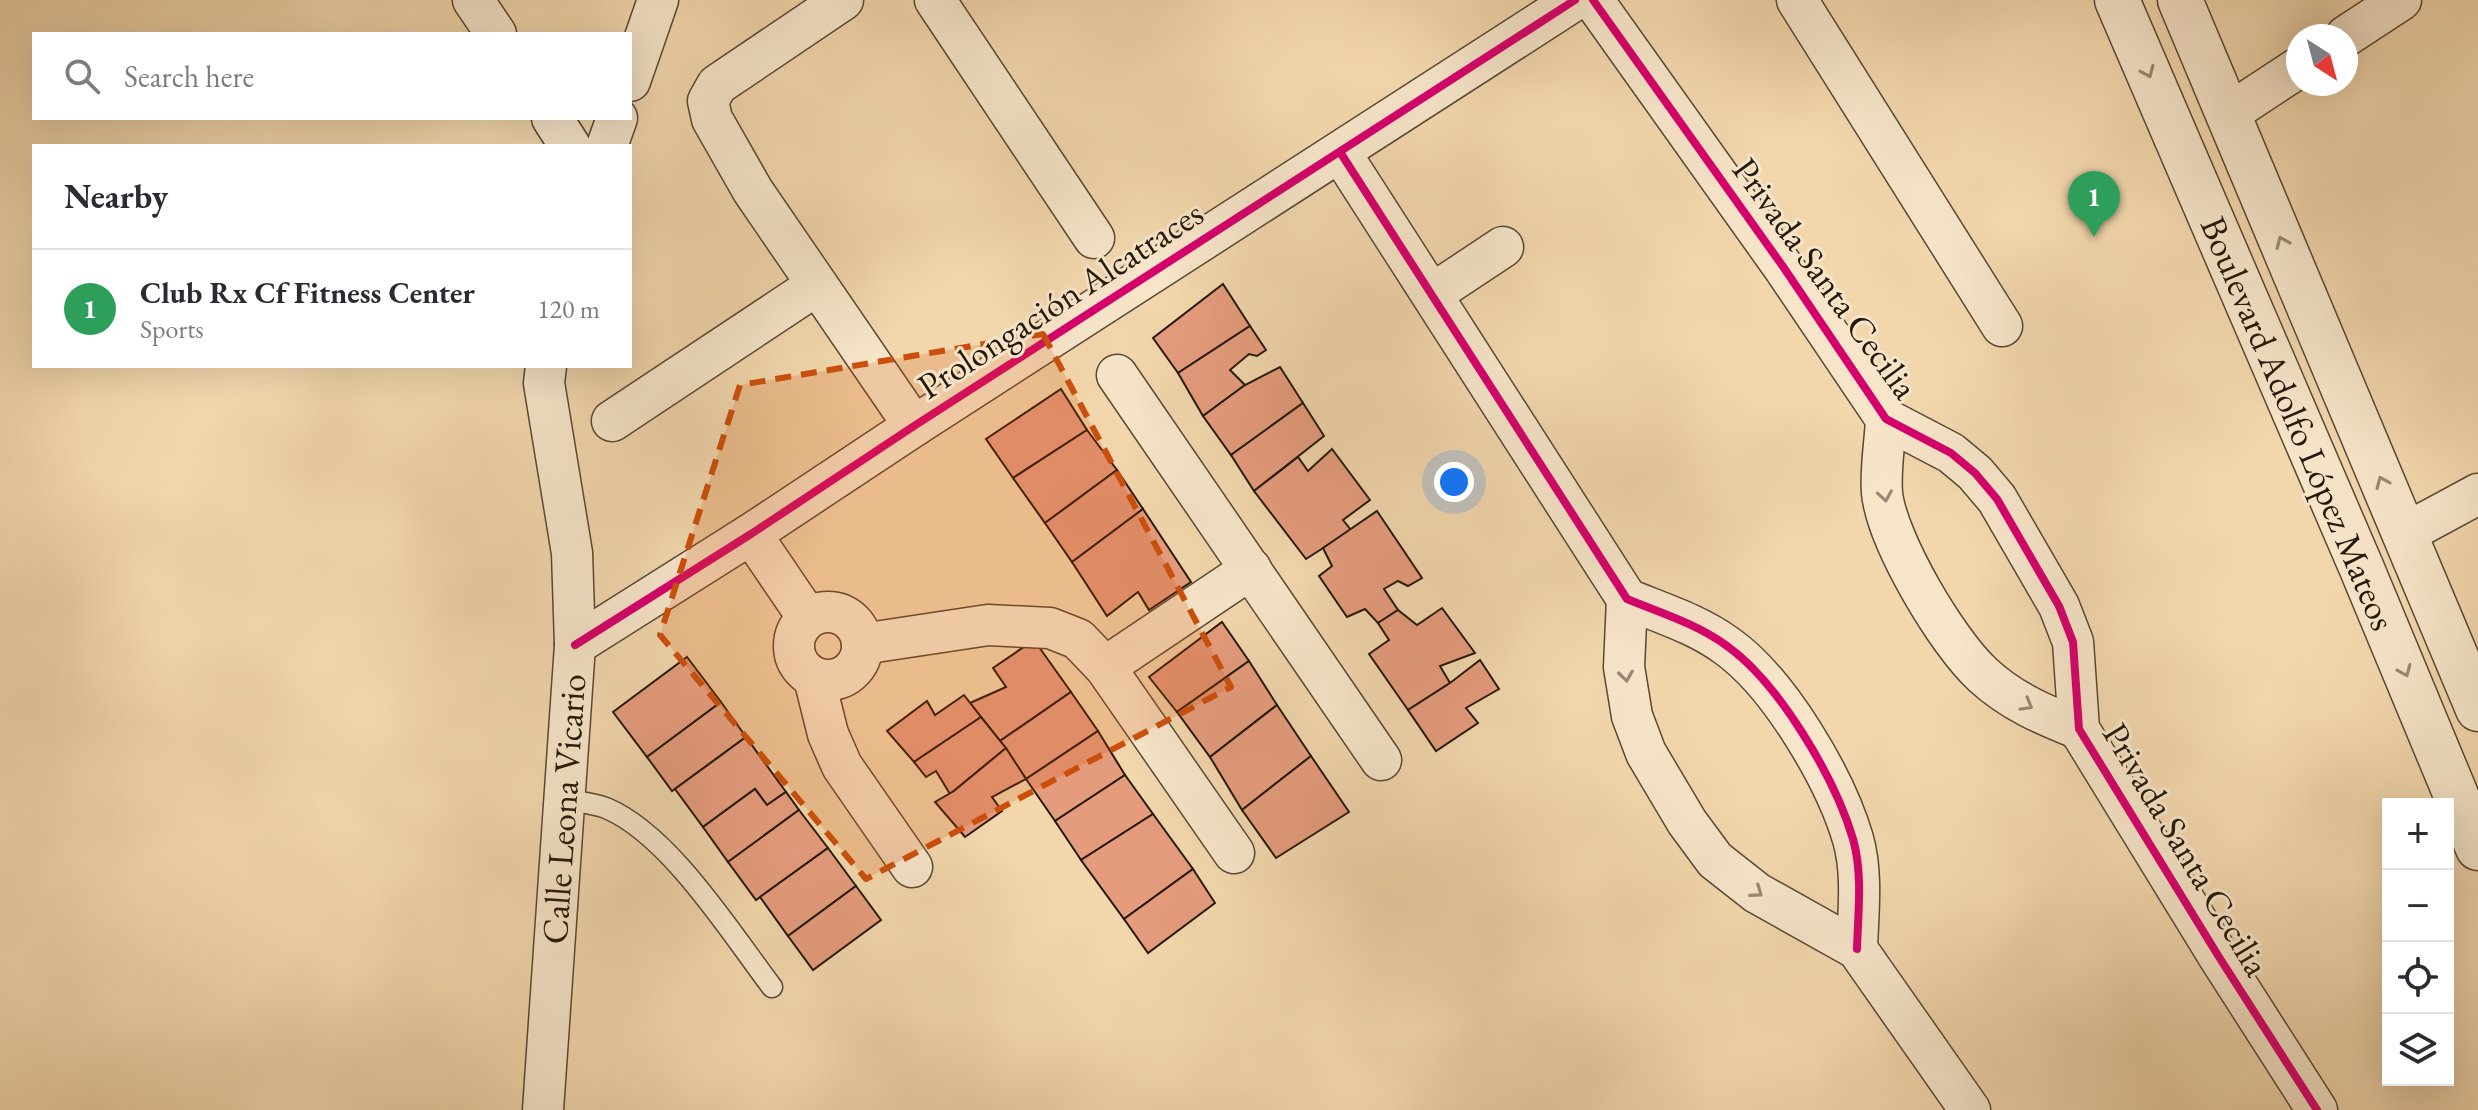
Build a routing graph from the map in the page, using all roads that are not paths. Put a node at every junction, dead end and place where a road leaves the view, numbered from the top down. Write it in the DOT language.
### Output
graph roads {
  1 [pos="473,0"];
  2 [pos="658,0"];
  3 [pos="843,0"];
  4 [pos="935,0"];
  5 [pos="1575,0"];
  6 [pos="1593,0"];
  7 [pos="1797,0"];
  8 [pos="2117,0"];
  9 [pos="2180,0"];
  10 [pos="2401,0"];
  11 [pos="2358,28"];
  12 [pos="495,32"];
  13 [pos="632,75"];
  14 [pos="2286,76"];
  15 [pos="2228,114"];
  16 [pos="553,120"];
  17 [pos="616,120"];
  18 [pos="569,144"];
  19 [pos="608,144"];
  20 [pos="1340,152"];
  21 [pos="1094,238"];
  22 [pos="1503,247"];
  23 [pos="817,285"];
  24 [pos="1432,294"];
  25 [pos="2002,326"];
  26 [pos="546,368"];
  27 [pos="1117,375"];
  28 [pos="1886,419"];
  29 [pos="612,421"];
  30 [pos="914,426"];
  31 [pos="2478,494"];
  32 [pos="751,534"];
  33 [pos="2404,534"];
  34 [pos="1251,569"];
  35 [pos="1627,599"];
  36 [pos="808,618"];
  37 [pos="862,644"];
  38 [pos="575,645"];
  39 [pos="1105,667"];
  40 [pos="814,678"];
  41 [pos="2475,696"];
  42 [pos="2079,729"];
  43 [pos="1381,760"];
  44 [pos="564,799"];
  45 [pos="2478,848"];
  46 [pos="1234,853"];
  47 [pos="912,867"];
  48 [pos="1857,949"];
  49 [pos="772,987"];
  50 [pos="543,1110"];
  51 [pos="1970,1110"];
  52 [pos="2317,1110"];
  1 -- 12 [label="street"];
  2 -- 13 [label="street"];
  3 -- 23 [label="street"];
  4 -- 21 [label="street"];
  5 -- 20 [label="street, Prolongación Alcatraces"];
  6 -- 28 [label="street, Privada Santa Cecilia"];
  7 -- 25 [label="street"];
  8 -- 45 [label="street, Boulevard Adolfo López Mateos, one-way"];
  9 -- 15 [label="street, Boulevard Adolfo López Mateos"];
  10 -- 11 [label="street"];
  14 -- 15 [label="street"];
  33 -- 15 [label="street, Boulevard Adolfo López Mateos, one-way"];
  16 -- 18 [label="street"];
  17 -- 19 [label="street"];
  20 -- 24 [label="street"];
  20 -- 30 [label="street, Prolongación Alcatraces"];
  22 -- 24 [label="street"];
  23 -- 29 [label="street"];
  23 -- 30 [label="street"];
  24 -- 35 [label="street"];
  26 -- 38 [label="street, Calle Leona Vicario"];
  27 -- 34 [label="street"];
  28 -- 42 [label="street, Privada Santa Cecilia"];
  28 -- 42 [label="street, Privada Santa Cecilia, one-way"];
  30 -- 32 [label="street, Prolongación Alcatraces"];
  31 -- 33 [label="street"];
  32 -- 36 [label="street"];
  32 -- 38 [label="street, Prolongación Alcatraces"];
  33 -- 41 [label="street, Boulevard Adolfo López Mateos"];
  34 -- 39 [label="street"];
  34 -- 43 [label="street"];
  35 -- 48 [label="street, one-way"];
  35 -- 48 [label="street"];
  36 -- 37 [label="street"];
  36 -- 40 [label="street"];
  37 -- 39 [label="street"];
  37 -- 40 [label="street"];
  38 -- 44 [label="street, Calle Leona Vicario"];
  39 -- 46 [label="street"];
  40 -- 47 [label="street"];
  42 -- 52 [label="street, Privada Santa Cecilia"];
  44 -- 49 [label="lane"];
  44 -- 50 [label="street, Calle Leona Vicario"];
  48 -- 51 [label="street"];
}
